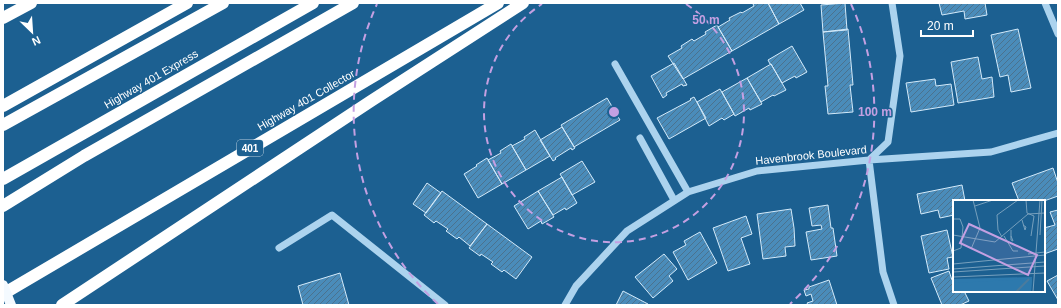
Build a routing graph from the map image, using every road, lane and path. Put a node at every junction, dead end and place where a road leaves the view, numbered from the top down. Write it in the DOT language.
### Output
graph roads {
  1 [pos="31,3"];
  2 [pos="187,3"];
  3 [pos="223,3"];
  4 [pos="313,3"];
  5 [pos="353,3"];
  6 [pos="498,3"];
  7 [pos="523,3"];
  8 [pos="892,3"];
  9 [pos="1045,3"];
  10 [pos="3,18"];
  11 [pos="1058,34"];
  12 [pos="615,64"];
  13 [pos="3,106"];
  14 [pos="3,125"];
  15 [pos="1058,133"];
  16 [pos="640,138"];
  17 [pos="870,160"];
  18 [pos="3,180"];
  19 [pos="688,192"];
  20 [pos="674,200"];
  21 [pos="3,206"];
  22 [pos="279,248"];
  23 [pos="3,285"];
  24 [pos="3,294"];
  25 [pos="11,305"];
  26 [pos="62,305"];
  27 [pos="445,305"];
  28 [pos="565,305"];
  29 [pos="894,305"];
  1 -- 10 [label="highway"];
  2 -- 13 [label="highway"];
  3 -- 14 [label="highway"];
  4 -- 18 [label="highway, Highway 401 Express"];
  5 -- 21 [label="highway"];
  6 -- 24 [label="highway, Highway 401 Collector / 401"];
  7 -- 26 [label="highway"];
  8 -- 17 [label="street"];
  9 -- 11 [label="street"];
  12 -- 19 [label="street"];
  15 -- 17 [label="street, Havenbrook Boulevard"];
  16 -- 20 [label="street"];
  17 -- 19 [label="street, Havenbrook Boulevard"];
  17 -- 29 [label="street"];
  19 -- 20 [label="street, Havenbrook Boulevard"];
  20 -- 28 [label="street, Havenbrook Boulevard"];
  22 -- 27 [label="street"];
  23 -- 25 [label="main road, bridge"];
}
